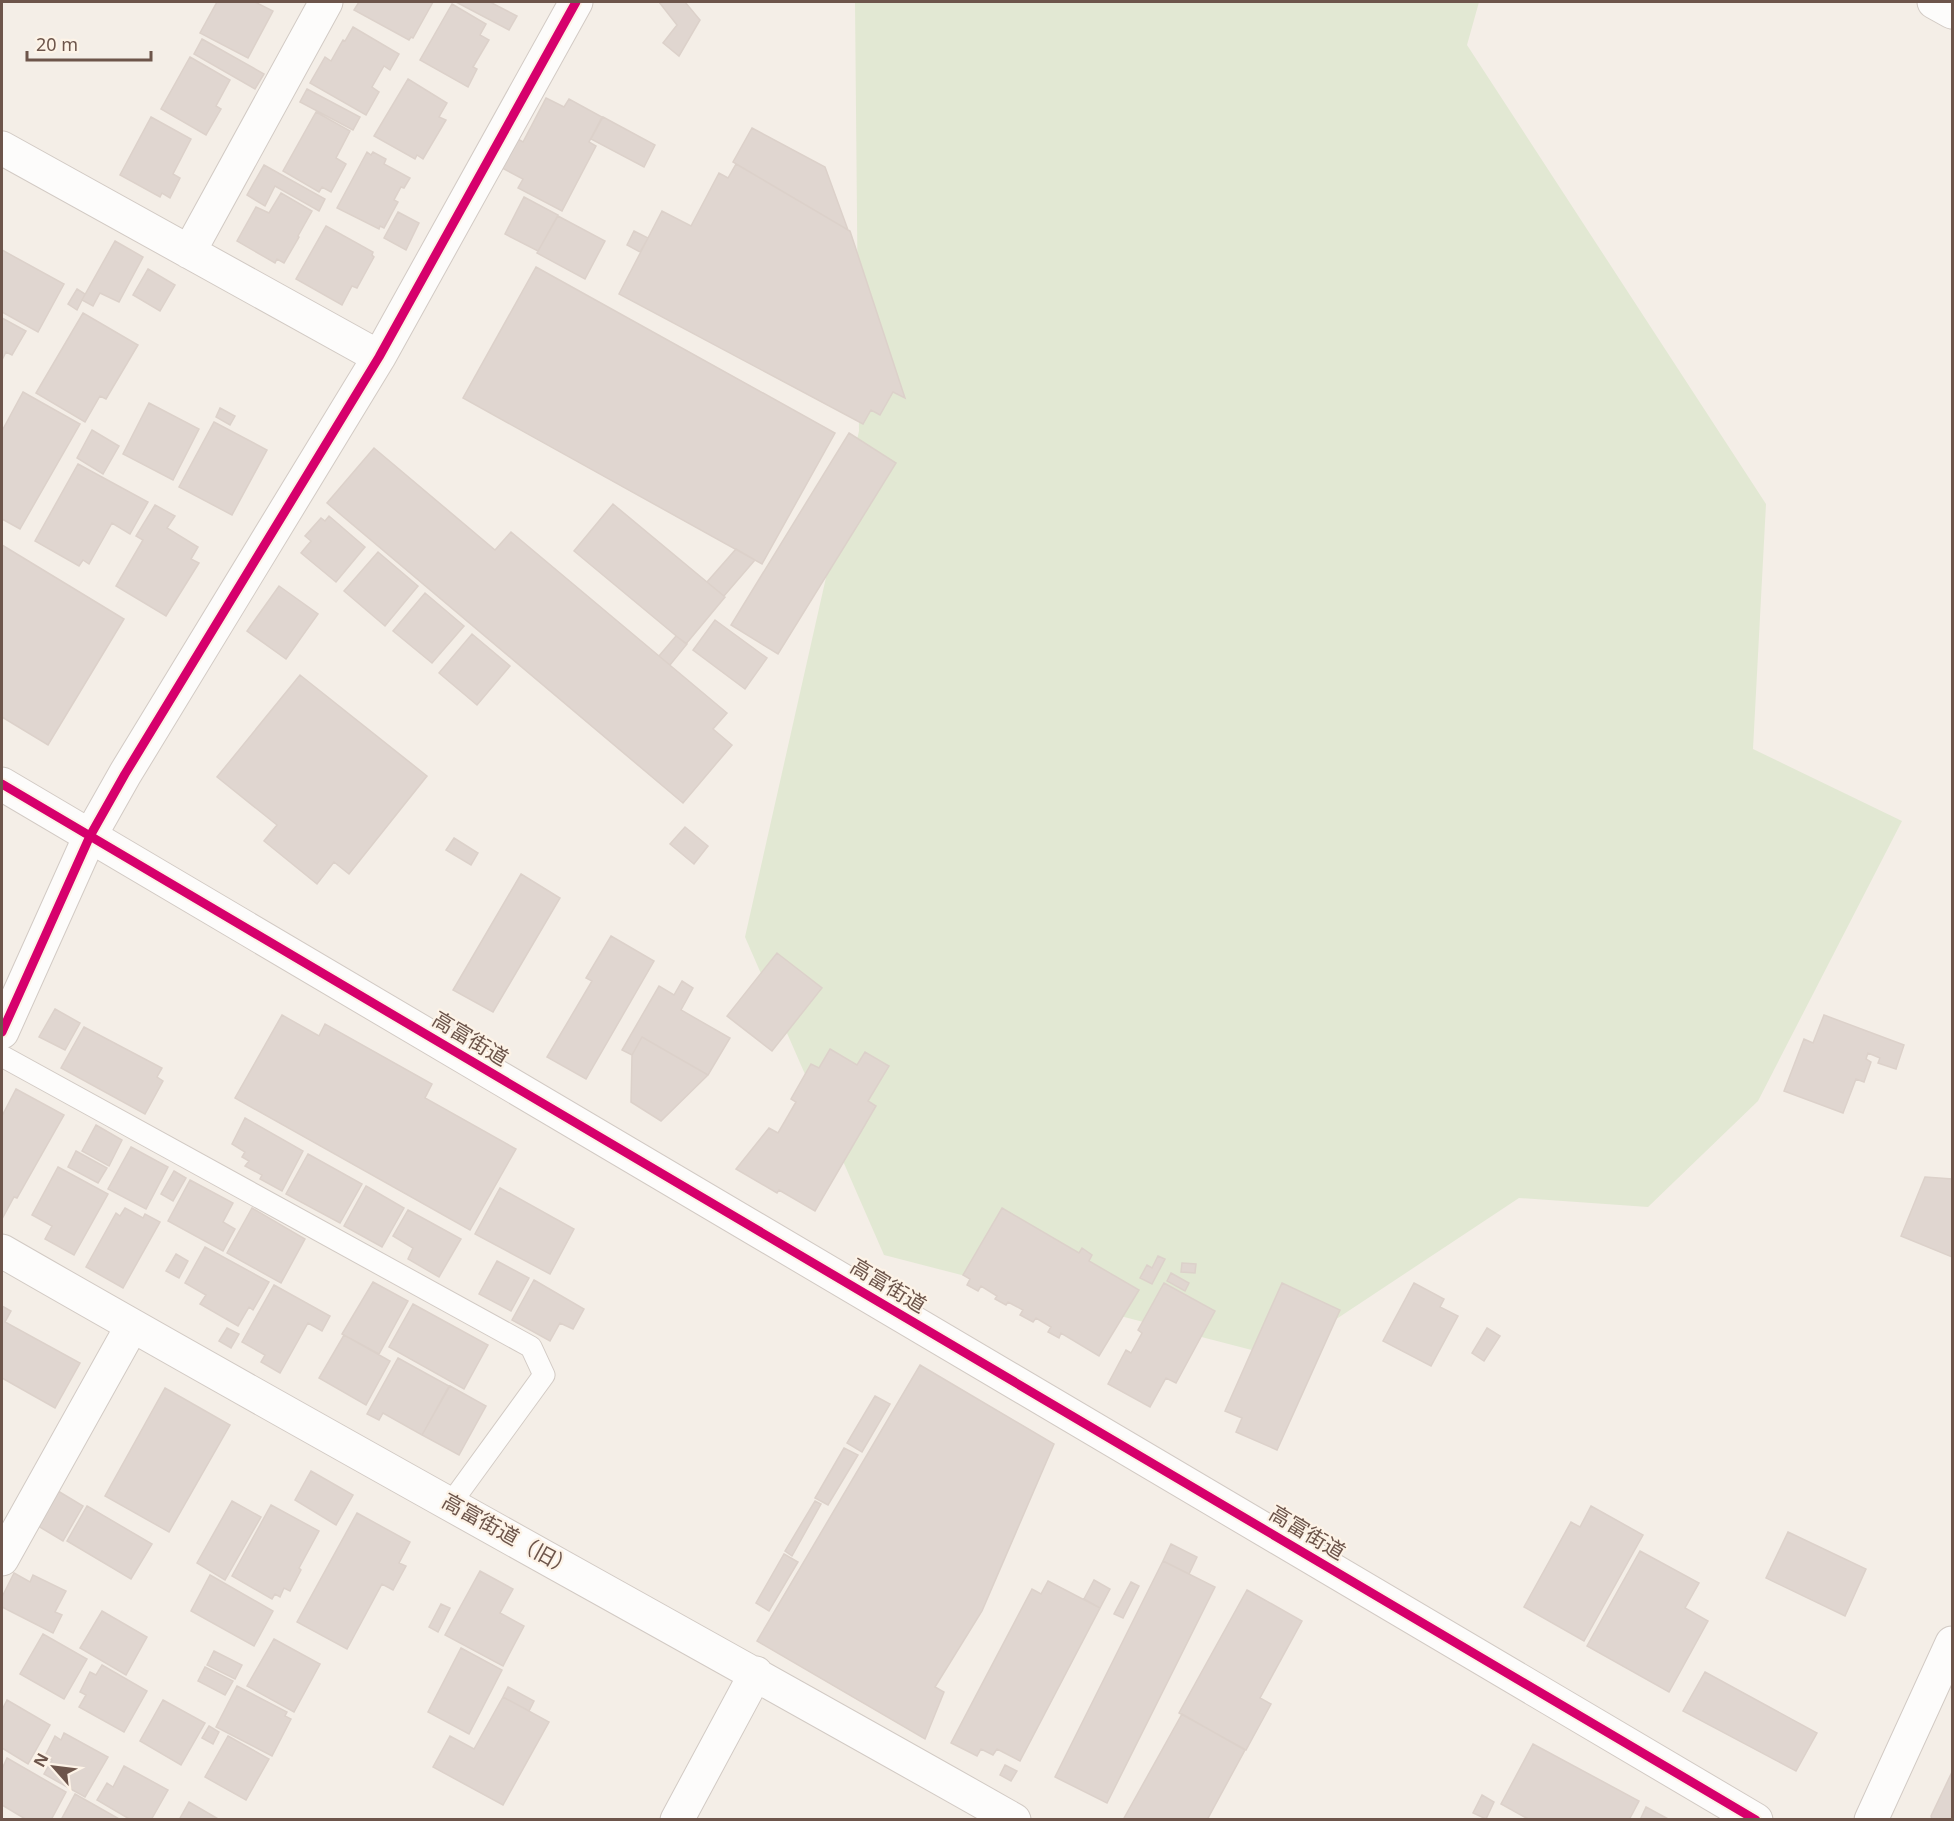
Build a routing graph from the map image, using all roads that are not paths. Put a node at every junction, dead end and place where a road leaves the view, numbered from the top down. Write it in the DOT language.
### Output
graph roads {
  1 [pos="326,2"];
  2 [pos="576,2"];
  3 [pos="1934,2"];
  4 [pos="1953,12"];
  5 [pos="2,148"];
  6 [pos="189,252"];
  7 [pos="379,357"];
  8 [pos="2,784"];
  9 [pos="90,836"];
  10 [pos="2,1032"];
  11 [pos="2,1056"];
  12 [pos="2,1251"];
  13 [pos="132,1326"];
  14 [pos="451,1503"];
  15 [pos="2,1559"];
  16 [pos="1953,1643"];
  17 [pos="756,1673"];
  18 [pos="677,1820"];
  19 [pos="1014,1820"];
  20 [pos="1756,1820"];
  21 [pos="1870,1820"];
  1 -- 6 [label="street"];
  2 -- 7 [label="street"];
  3 -- 4 [label="street"];
  5 -- 6 [label="street"];
  6 -- 7 [label="street"];
  7 -- 9 [label="street"];
  8 -- 9 [label="street, 高富街道"];
  9 -- 10 [label="street"];
  9 -- 20 [label="street, 高富街道"];
  11 -- 14 [label="lane"];
  12 -- 13 [label="street, 高富街道（旧）"];
  13 -- 14 [label="street, 高富街道（旧）"];
  13 -- 15 [label="street"];
  14 -- 17 [label="street, 高富街道（旧）"];
  16 -- 21 [label="street"];
  17 -- 18 [label="street"];
  17 -- 19 [label="street, 高富街道（旧）"];
}
